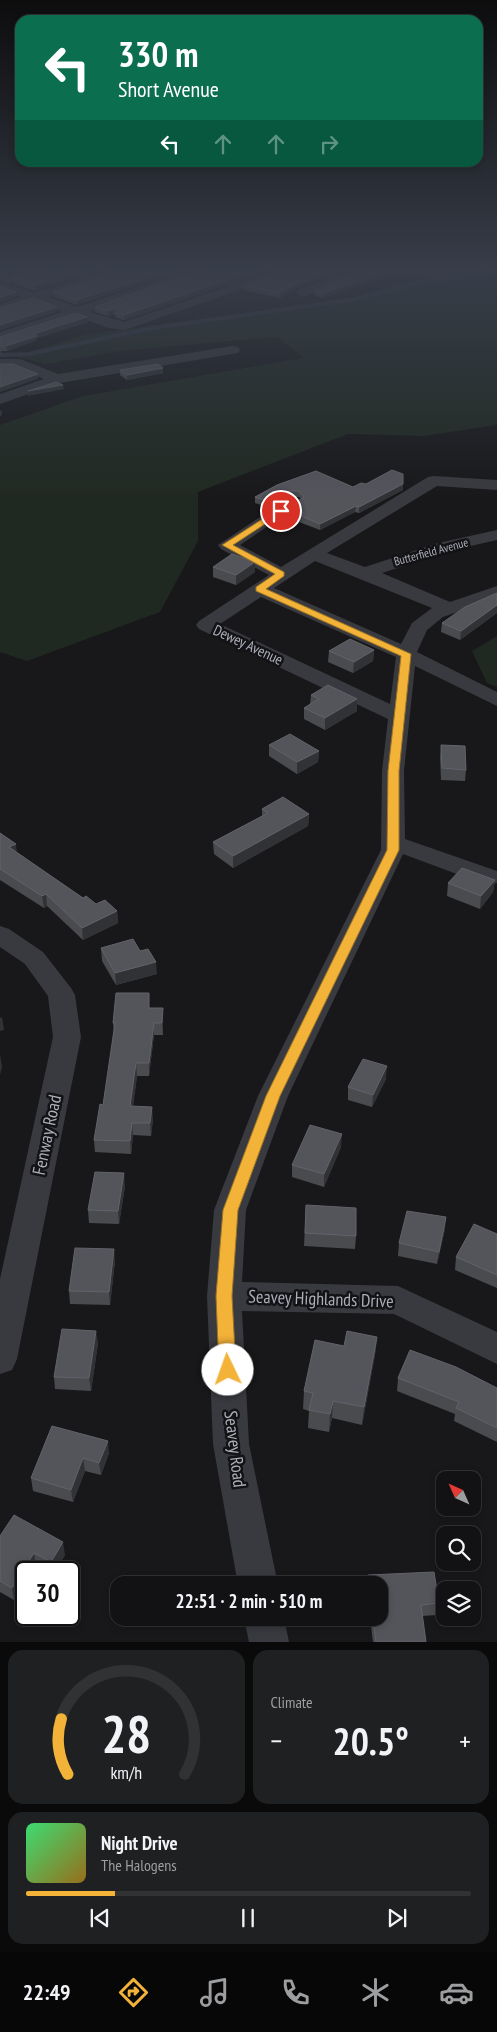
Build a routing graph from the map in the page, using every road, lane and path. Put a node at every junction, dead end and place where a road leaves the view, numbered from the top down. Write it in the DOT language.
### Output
graph roads {
  1 [pos="233,350"];
  2 [pos="15,362"];
  3 [pos="0,363"];
  4 [pos="0,368"];
  5 [pos="58,379"];
  6 [pos="0,400"];
  7 [pos="497,484"];
  8 [pos="293,503"];
  9 [pos="497,535"];
  10 [pos="313,554"];
  11 [pos="365,573"];
  12 [pos="281,574"];
  13 [pos="259,589"];
  14 [pos="497,592"];
  15 [pos="448,608"];
  16 [pos="406,654"];
  17 [pos="497,700"];
  18 [pos="398,716"];
  19 [pos="393,844"];
  20 [pos="490,877"];
  21 [pos="0,936"];
  22 [pos="224,1296"];
  23 [pos="497,1349"];
  24 [pos="0,1359"];
  25 [pos="256,1576"];
  26 [pos="266,1626"];
  27 [pos="269,1642"];
  1 -- 5 [label="street"];
  2 -- 3 [label="street"];
  2 -- 4 [label="street"];
  2 -- 5 [label="street"];
  5 -- 6 [label="street"];
  7 -- 10 [label="street, Dewey Avenue"];
  8 -- 12 [label="street"];
  9 -- 11 [label="street, Butterfield Avenue"];
  10 -- 11 [label="street"];
  10 -- 12 [label="street, Dewey Avenue"];
  11 -- 15 [label="street"];
  12 -- 13 [label="street, Dewey Avenue"];
  13 -- 16 [label="street"];
  13 -- 18 [label="street, Dewey Avenue"];
  14 -- 15 [label="street, Seavey Road"];
  15 -- 16 [label="street, Seavey Road"];
  16 -- 17 [label="street"];
  16 -- 18 [label="street, Seavey Road"];
  18 -- 19 [label="street, Seavey Road"];
  19 -- 20 [label="street"];
  19 -- 22 [label="street, Seavey Road"];
  21 -- 24 [label="street, Fenway Road"];
  22 -- 23 [label="street, Seavey Highlands Drive"];
  22 -- 25 [label="street, Seavey Road"];
  26 -- 27 [label="street"];
}
